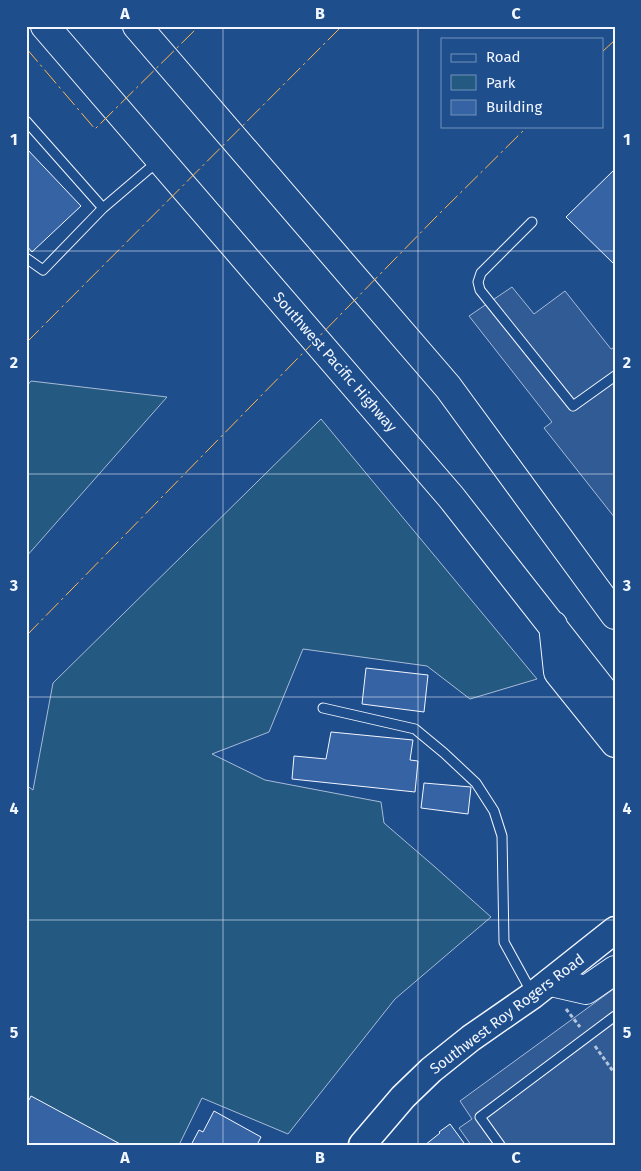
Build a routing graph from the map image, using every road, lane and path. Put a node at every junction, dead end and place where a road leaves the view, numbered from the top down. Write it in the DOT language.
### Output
graph roads {
  1 [pos="45,26"];
  2 [pos="137,26"];
  3 [pos="26,122"];
  4 [pos="161,159"];
  5 [pos="103,208"];
  6 [pos="532,222"];
  7 [pos="26,258"];
  8 [pos="615,376"];
  9 [pos="615,616"];
  10 [pos="553,625"];
  11 [pos="615,706"];
  12 [pos="323,708"];
  13 [pos="615,742"];
  14 [pos="615,930"];
  15 [pos="615,970"];
  16 [pos="542,988"];
  17 [pos="615,1016"];
  18 [pos="362,1145"];
  19 [pos="500,1145"];
  1 -- 4 [label="highway, Southwest Pacific Highway"];
  2 -- 9 [label="highway"];
  3 -- 5 [label="lane"];
  4 -- 5 [label="lane"];
  4 -- 10 [label="highway, Southwest Pacific Highway"];
  5 -- 7 [label="lane"];
  6 -- 8 [label="lane"];
  10 -- 11 [label="highway, Southwest Pacific Highway"];
  10 -- 13 [label="highway"];
  12 -- 16 [label="lane"];
  14 -- 16 [label="main road, Southwest Roy Rogers Road"];
  15 -- 16 [label="highway"];
  16 -- 18 [label="main road, Southwest Roy Rogers Road"];
  17 -- 19 [label="lane"];
}
